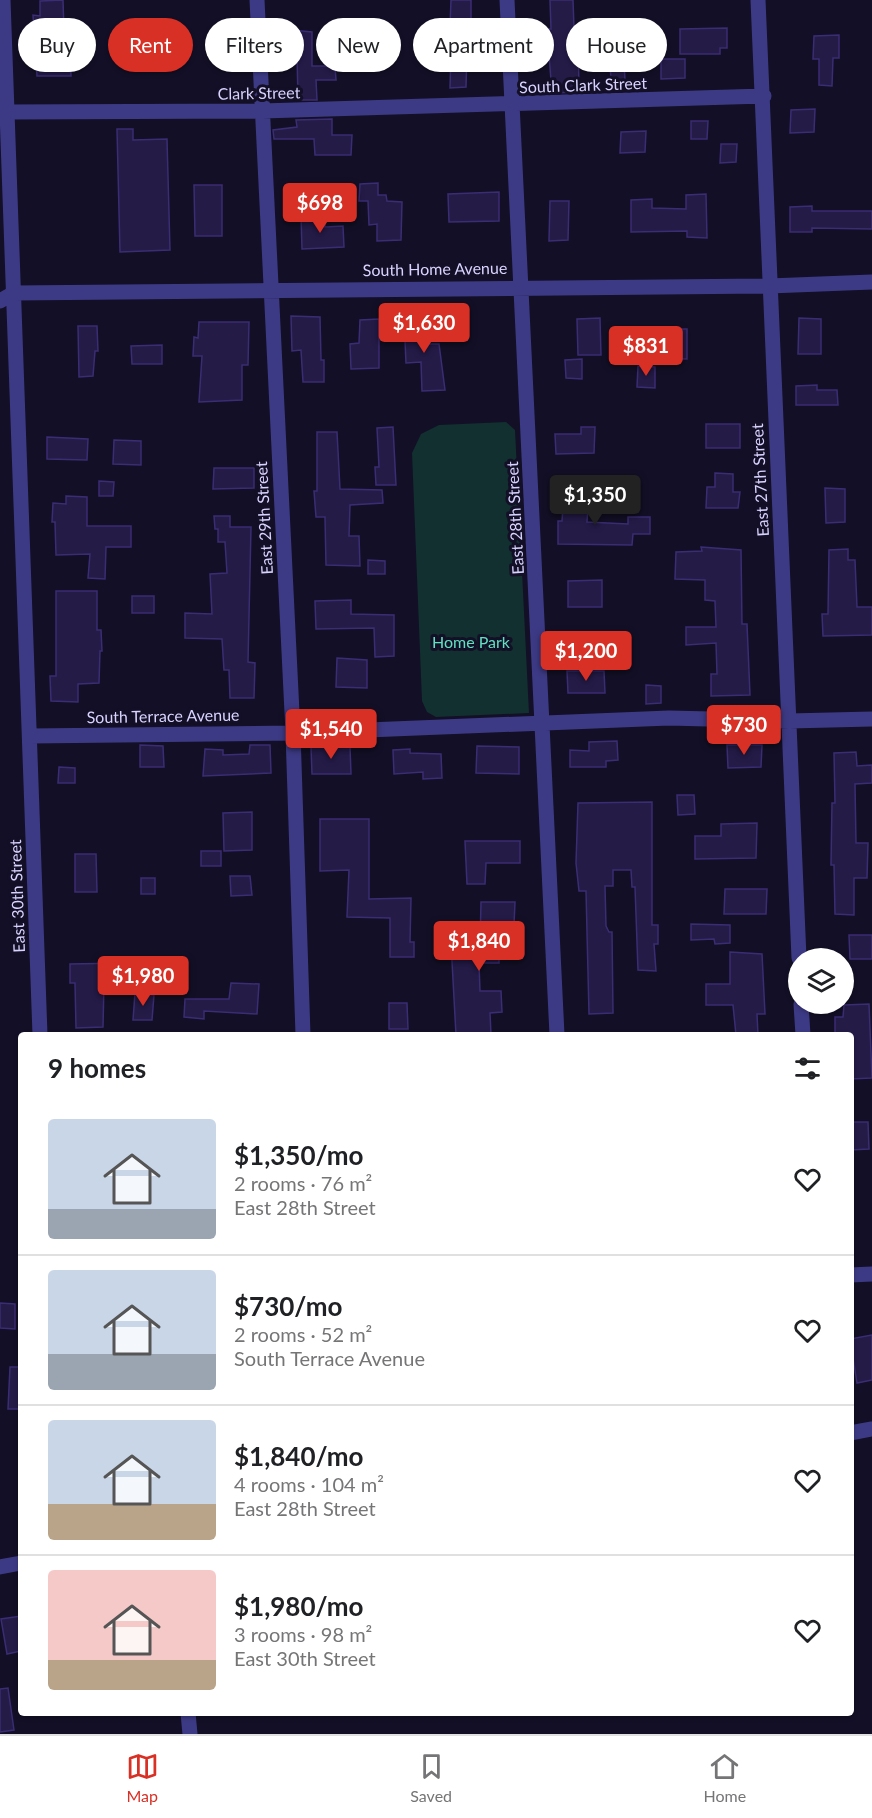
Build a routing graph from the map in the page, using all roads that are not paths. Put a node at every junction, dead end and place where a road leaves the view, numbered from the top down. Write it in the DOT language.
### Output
graph roads {
  1 [pos="257,0"];
  2 [pos="507,0"];
  3 [pos="758,0"];
  4 [pos="2,8"];
  5 [pos="764,96"];
  6 [pos="512,106"];
  7 [pos="262,111"];
  8 [pos="7,112"];
  9 [pos="872,282"];
  10 [pos="521,286"];
  11 [pos="769,286"];
  12 [pos="272,289"];
  13 [pos="14,293"];
  14 [pos="0,301"];
  15 [pos="872,719"];
  16 [pos="543,721"];
  17 [pos="789,721"];
  18 [pos="292,733"];
  19 [pos="30,736"];
  20 [pos="799,948"];
  21 [pos="801,1014"];
  22 [pos="40,1032"];
  23 [pos="303,1032"];
  24 [pos="556,1032"];
  25 [pos="802,1032"];
  26 [pos="872,1274"];
  27 [pos="854,1275"];
  28 [pos="872,1429"];
  29 [pos="854,1432"];
  30 [pos="18,1564"];
  31 [pos="0,1567"];
  32 [pos="188,1716"];
  33 [pos="190,1734"];
  1 -- 7 [label="street, East 29th Street"];
  2 -- 6 [label="street, East 28th Street"];
  3 -- 5 [label="street, East 27th Street"];
  4 -- 8 [label="street, East 30th Street"];
  5 -- 6 [label="street, South Clark Street"];
  5 -- 11 [label="street, East 27th Street"];
  6 -- 7 [label="street, Clark Street"];
  6 -- 10 [label="street, East 28th Street"];
  7 -- 8 [label="street, Clark Street"];
  7 -- 12 [label="street, East 29th Street"];
  8 -- 13 [label="street, East 30th Street"];
  9 -- 11 [label="street, South Home Avenue"];
  10 -- 11 [label="street, South Home Avenue"];
  10 -- 12 [label="street, South Home Avenue"];
  10 -- 16 [label="street, East 28th Street"];
  11 -- 17 [label="street, East 27th Street"];
  12 -- 13 [label="street, South Home Avenue"];
  12 -- 18 [label="street, East 29th Street"];
  13 -- 14 [label="street, South Home Avenue"];
  13 -- 19 [label="street, East 30th Street"];
  15 -- 17 [label="street, South Terrace Avenue"];
  16 -- 17 [label="street, South Terrace Avenue"];
  16 -- 18 [label="street, South Terrace Avenue"];
  16 -- 24 [label="street, East 28th Street"];
  17 -- 20 [label="street, East 27th Street"];
  18 -- 19 [label="street, South Terrace Avenue"];
  18 -- 23 [label="street, East 29th Street"];
  19 -- 22 [label="street, East 30th Street"];
  21 -- 25 [label="street"];
  26 -- 27 [label="street"];
  28 -- 29 [label="street"];
  30 -- 31 [label="street"];
  32 -- 33 [label="street"];
}
